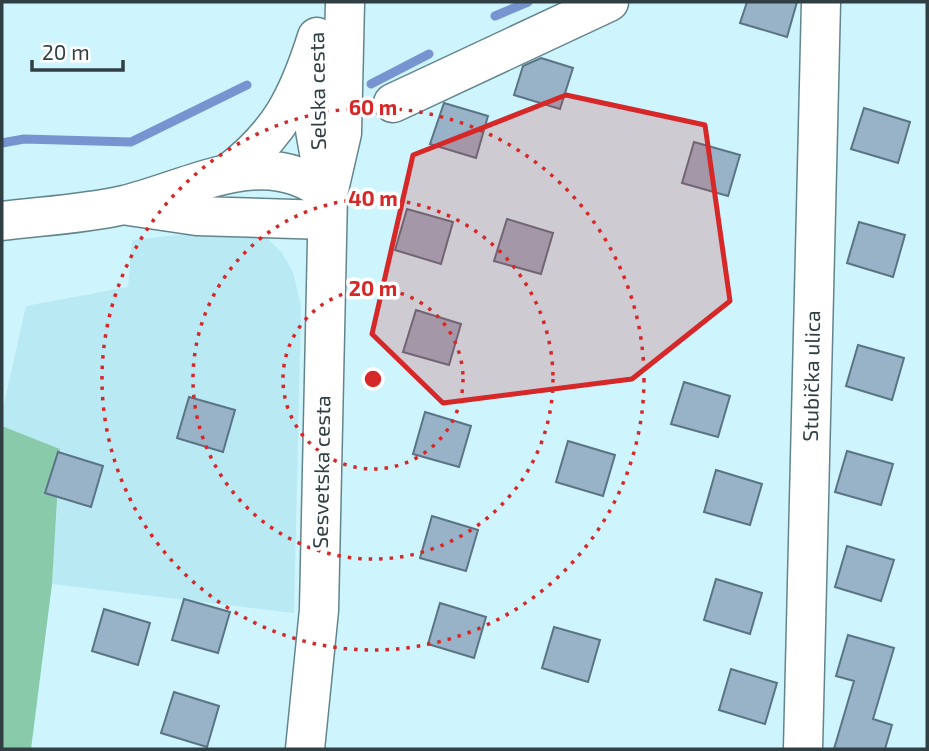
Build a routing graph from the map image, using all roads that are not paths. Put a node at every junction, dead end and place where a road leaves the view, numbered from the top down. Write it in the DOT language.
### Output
graph roads {
  1 [pos="345,2"];
  2 [pos="609,2"];
  3 [pos="821,2"];
  4 [pos="318,19"];
  5 [pos="393,103"];
  6 [pos="229,173"];
  7 [pos="124,205"];
  8 [pos="327,207"];
  9 [pos="2,221"];
  10 [pos="305,749"];
  11 [pos="803,749"];
  1 -- 8 [label="main road, Selska cesta"];
  2 -- 5 [label="main road"];
  3 -- 11 [label="main road, Stubička ulica"];
  4 -- 6 [label="main road"];
  4 -- 8 [label="main road, Selska cesta"];
  6 -- 7 [label="main road"];
  6 -- 8 [label="main road"];
  7 -- 8 [label="main road"];
  7 -- 9 [label="main road"];
  8 -- 10 [label="main road, Sesvetska cesta"];
}
